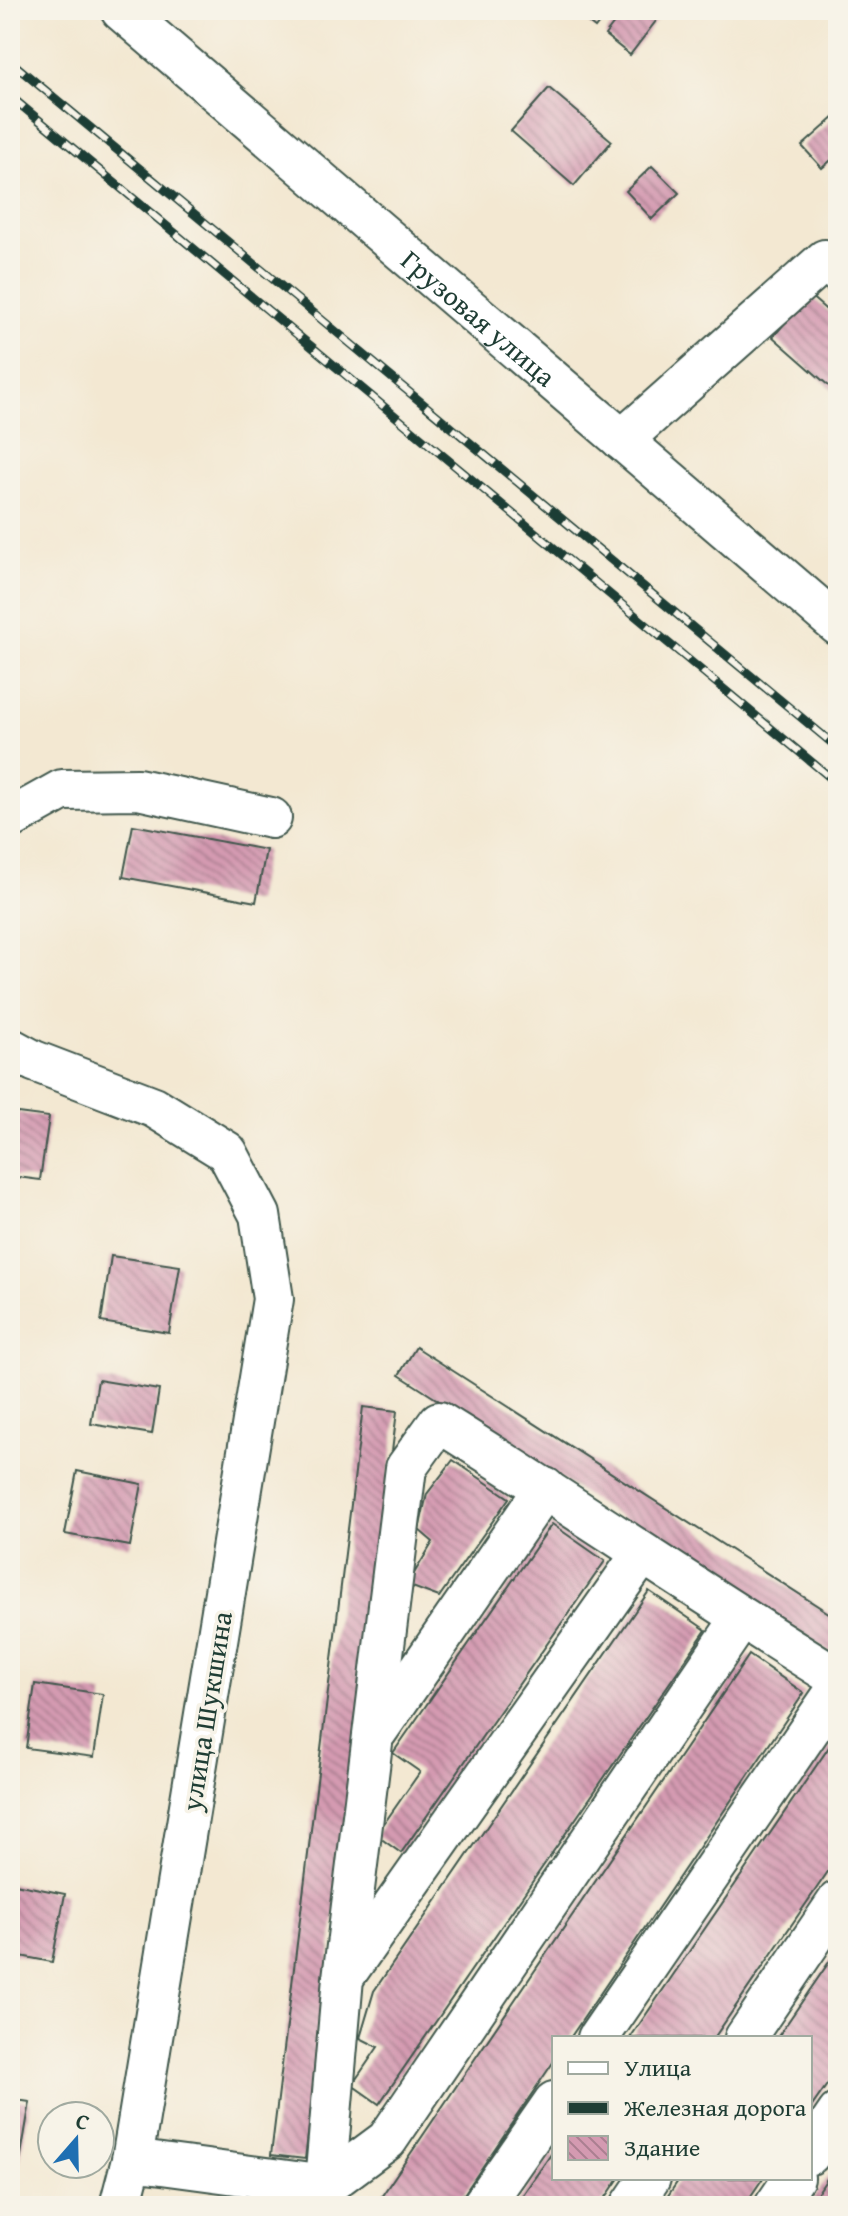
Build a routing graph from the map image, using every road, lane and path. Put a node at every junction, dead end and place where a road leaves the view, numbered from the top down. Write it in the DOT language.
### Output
graph roads {
  1 [pos="121,10"];
  2 [pos="838,272"];
  3 [pos="622,440"];
  4 [pos="838,625"];
  5 [pos="271,818"];
  6 [pos="10,819"];
  7 [pos="10,1048"];
  8 [pos="545,1488"];
  9 [pos="642,1554"];
  10 [pos="741,1619"];
  11 [pos="838,1678"];
  12 [pos="838,1688"];
  13 [pos="374,1735"];
  14 [pos="838,1901"];
  15 [pos="343,1978"];
  16 [pos="599,2036"];
  17 [pos="746,2036"];
  18 [pos="552,2105"];
  19 [pos="838,2113"];
  20 [pos="812,2151"];
  21 [pos="132,2160"];
  22 [pos="649,2180"];
  23 [pos="793,2180"];
  24 [pos="324,2196"];
  25 [pos="120,2206"];
  26 [pos="482,2206"];
  27 [pos="631,2206"];
  28 [pos="775,2206"];
  1 -- 3 [label="street, Грузовая улица"];
  2 -- 3 [label="street"];
  3 -- 4 [label="street, Грузовая улица"];
  5 -- 6 [label="street"];
  7 -- 21 [label="street, улица Шукшина"];
  8 -- 9 [label="street"];
  8 -- 13 [label="street"];
  8 -- 13 [label="street"];
  9 -- 10 [label="street"];
  9 -- 15 [label="street"];
  10 -- 11 [label="street"];
  10 -- 24 [label="street"];
  12 -- 16 [label="street"];
  13 -- 15 [label="street"];
  14 -- 17 [label="street"];
  15 -- 24 [label="street"];
  18 -- 26 [label="street"];
  19 -- 20 [label="street"];
  21 -- 24 [label="street"];
  21 -- 25 [label="street, улица Шукшина"];
  22 -- 27 [label="street"];
  23 -- 28 [label="street"];
}
